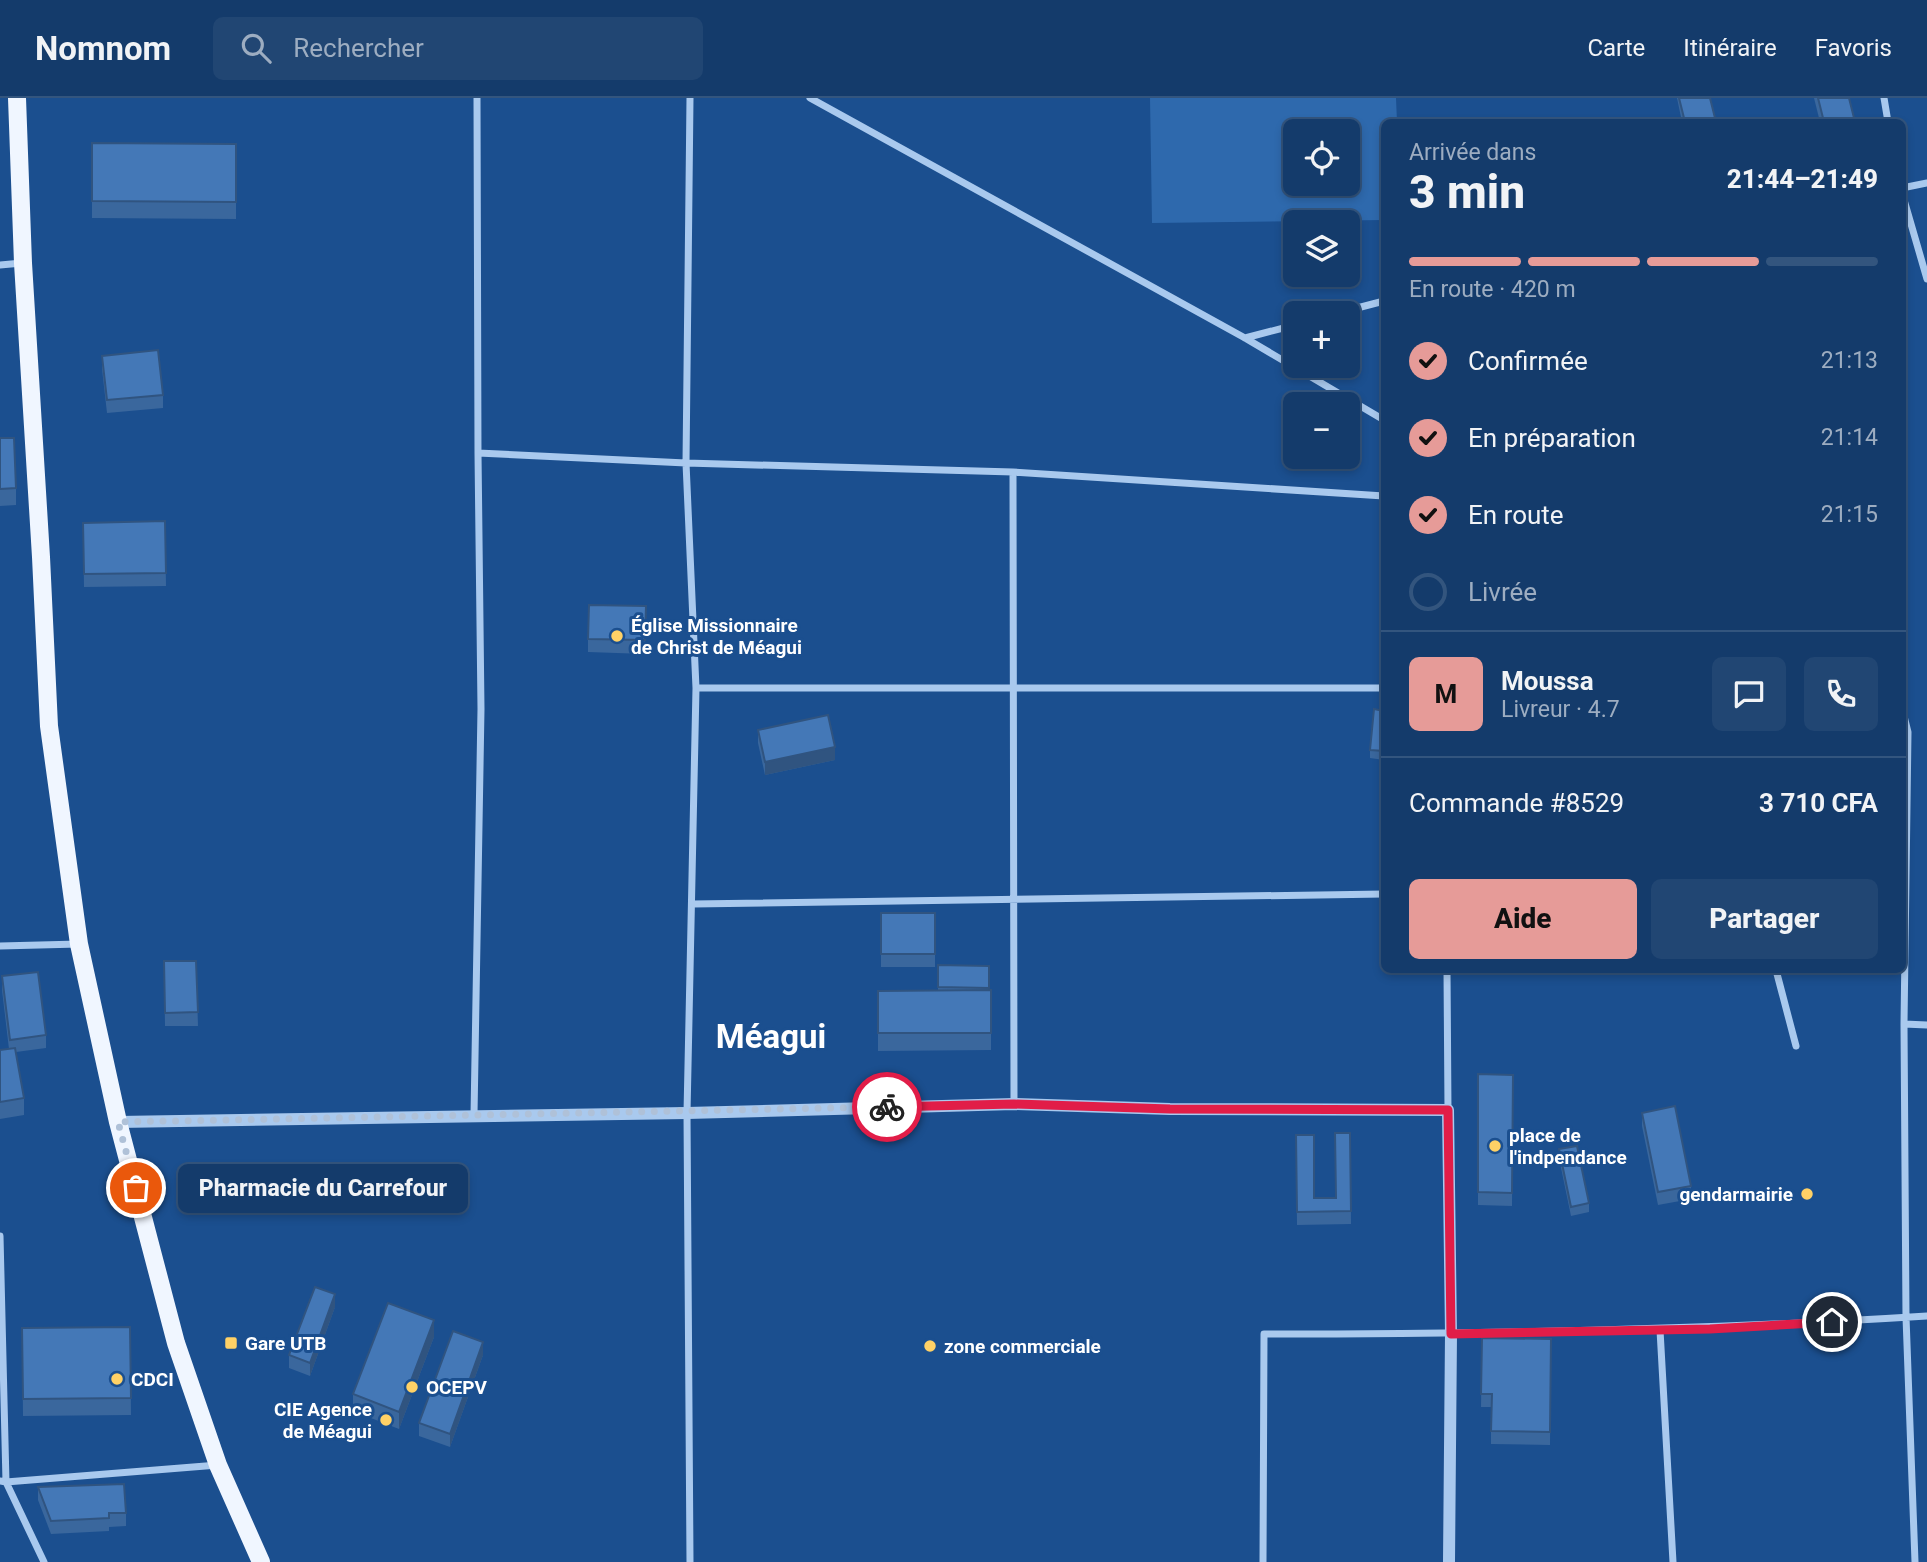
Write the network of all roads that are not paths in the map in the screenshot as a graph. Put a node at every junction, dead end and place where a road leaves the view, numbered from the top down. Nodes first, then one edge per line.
1 (17, 98) edge
2 (477, 98) edge
3 (690, 98) edge
4 (810, 98) edge
5 (1884, 98) edge
6 (1888, 119) edge
7 (1927, 183) edge
8 (1906, 189) edge
9 (1906, 204) edge
10 (23, 263) junction
11 (0, 265) edge
12 (1927, 279) edge
13 (1381, 302) edge
14 (1360, 307) edge
15 (1283, 328) edge
16 (1245, 338) junction
17 (1381, 417) edge
18 (478, 453) junction
19 (686, 463) junction
20 (1013, 472) junction
21 (1381, 496) edge
22 (696, 688) junction
23 (1381, 688) edge
24 (1012, 689) junction
25 (1906, 724) edge
26 (1906, 878) edge
27 (1381, 894) edge
28 (1014, 899) junction
29 (693, 904) junction
30 (79, 944) junction
31 (0, 946) edge
32 (1447, 973) edge
33 (1777, 973) edge
34 (1905, 973) edge
35 (1904, 1024) junction
36 (1927, 1025) edge
37 (1796, 1046) dead end
38 (1014, 1104) junction
39 (1448, 1110) junction
40 (687, 1113) junction
41 (474, 1115) junction
42 (118, 1122) junction
43 (0, 1236) edge
44 (1927, 1316) edge
45 (1906, 1317) junction
46 (1660, 1330) junction
47 (1451, 1334) junction
48 (218, 1465) junction
49 (3, 1481) edge
50 (44, 1562) edge
51 (261, 1562) edge
52 (691, 1562) edge
53 (1263, 1562) edge
54 (1449, 1562) edge
55 (1673, 1562) edge
56 (1915, 1562) edge

1 - 10 main road
2 - 18 street
3 - 19 street
4 - 16 street
5 - 6 street
7 - 8 street
9 - 12 street
10 - 11 street
10 - 30 main road
13 - 14 street
15 - 16 street
16 - 17 street
18 - 19 street
18 - 41 street
19 - 20 street
19 - 22 street
20 - 21 street
20 - 24 street
22 - 24 street
22 - 29 street
23 - 24 street
24 - 28 street
25 - 26 street
27 - 28 street
28 - 29 street
28 - 38 street
29 - 40 street
30 - 31 street
30 - 42 main road
32 - 39 street
33 - 37 street
34 - 35 street
35 - 36 street
35 - 45 street
38 - 39 street
38 - 40 street
39 - 47 street
40 - 41 street
40 - 52 street
41 - 42 street
42 - 48 main road
43 - 49 street
44 - 45 street
45 - 46 street
45 - 56 street
46 - 47 street
46 - 55 street
47 - 53 street
47 - 54 street
48 - 49 street
48 - 51 main road
49 - 50 street

